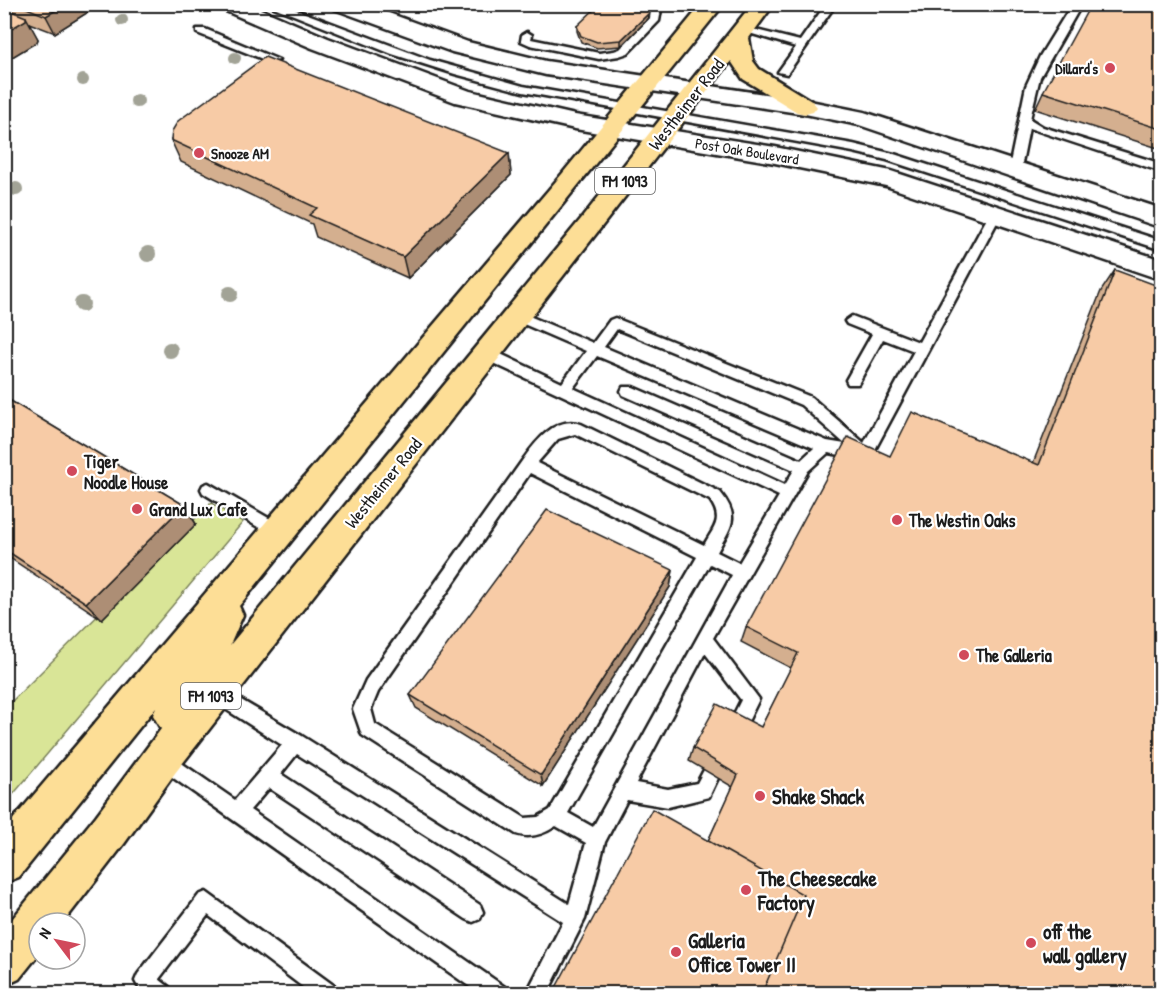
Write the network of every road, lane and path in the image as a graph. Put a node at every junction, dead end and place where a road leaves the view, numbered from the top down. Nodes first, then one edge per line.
1 (229, 4) edge
2 (271, 4) edge
3 (296, 4) edge
4 (342, 4) edge
5 (657, 4) edge
6 (714, 4) edge
7 (764, 4) edge
8 (831, 4) edge
9 (1077, 4) edge
10 (201, 31) dead end
11 (741, 34) junction
12 (527, 36) dead end
13 (802, 45) junction
14 (274, 60) edge
15 (783, 72) dead end
16 (633, 105) junction
17 (805, 107) junction
18 (679, 113) junction
19 (1024, 120) junction
20 (1161, 168) edge
21 (1008, 190) junction
22 (1161, 219) edge
23 (1161, 235) edge
24 (1161, 246) edge
25 (1161, 270) edge
26 (458, 316) junction
27 (517, 316) junction
28 (852, 321) dead end
29 (880, 332) junction
30 (595, 349) junction
31 (923, 349) junction
32 (487, 354) junction
33 (853, 380) dead end
34 (564, 390) junction
35 (628, 391) dead end
36 (424, 432) junction
37 (825, 447) junction
38 (866, 453) junction
39 (527, 465) junction
40 (803, 467) junction
41 (208, 489) dead end
42 (788, 493) junction
43 (279, 532) junction
44 (708, 555) junction
45 (742, 572) junction
46 (241, 578) junction
47 (704, 639) junction
48 (214, 692) junction
49 (735, 730) edge
50 (296, 742) junction
51 (161, 759) junction
52 (711, 774) edge
53 (268, 776) junction
54 (624, 790) junction
55 (238, 811) junction
56 (556, 816) junction
57 (596, 839) junction
58 (4, 862) edge
59 (473, 912) dead end
60 (575, 919) junction
61 (4, 964) edge
62 (162, 993) edge
63 (329, 993) edge
64 (498, 993) edge
65 (536, 993) edge

1 - 16 main road, Post Oak Boulevard
2 - 16 lane
3 - 16 lane
4 - 16 main road, Post Oak Boulevard
5 - 12 lane
6 - 16 main road, FM 1093
7 - 11 main road, Westheimer Road / FM 1093
8 - 13 lane
9 - 19 lane
10 - 14 lane
11 - 13 lane
11 - 17 main road
11 - 18 main road, Westheimer Road / FM 1093
13 - 15 lane
16 - 18 main road, Post Oak Boulevard
16 - 18 main road, Post Oak Boulevard
16 - 26 main road, FM 1093
17 - 18 main road, Post Oak Boulevard
17 - 21 main road, Post Oak Boulevard
18 - 21 lane
18 - 21 main road, Post Oak Boulevard
18 - 27 main road, Westheimer Road / FM 1093
19 - 20 lane
19 - 21 lane
21 - 22 main road
21 - 23 lane
21 - 24 lane
21 - 25 main road, Post Oak Boulevard
21 - 31 lane
26 - 36 main road
26 - 43 main road, FM 1093
27 - 30 lane
27 - 32 main road, Westheimer Road / FM 1093
28 - 29 lane
29 - 31 lane
29 - 33 lane
30 - 34 lane
30 - 37 lane
30 - 38 lane
31 - 38 lane
32 - 34 lane
32 - 36 main road, Westheimer Road / FM 1093
34 - 42 lane
35 - 40 lane
36 - 48 main road, Westheimer Road / FM 1093
37 - 38 lane
37 - 40 lane
39 - 44 lane
39 - 44 lane
39 - 56 lane
40 - 42 lane
41 - 43 lane
42 - 45 lane
43 - 46 main road, FM 1093
44 - 45 lane
44 - 56 lane
45 - 47 lane
46 - 51 main road
46 - 58 main road, FM 1093
47 - 49 lane
47 - 54 lane
48 - 50 lane
48 - 51 main road, Westheimer Road / FM 1093
50 - 53 lane
50 - 60 lane
51 - 55 lane
51 - 61 main road, Westheimer Road / FM 1093
52 - 54 lane
53 - 55 lane
53 - 59 lane
54 - 57 lane
55 - 64 lane
56 - 57 lane
57 - 60 lane
60 - 65 lane
62 - 63 lane

